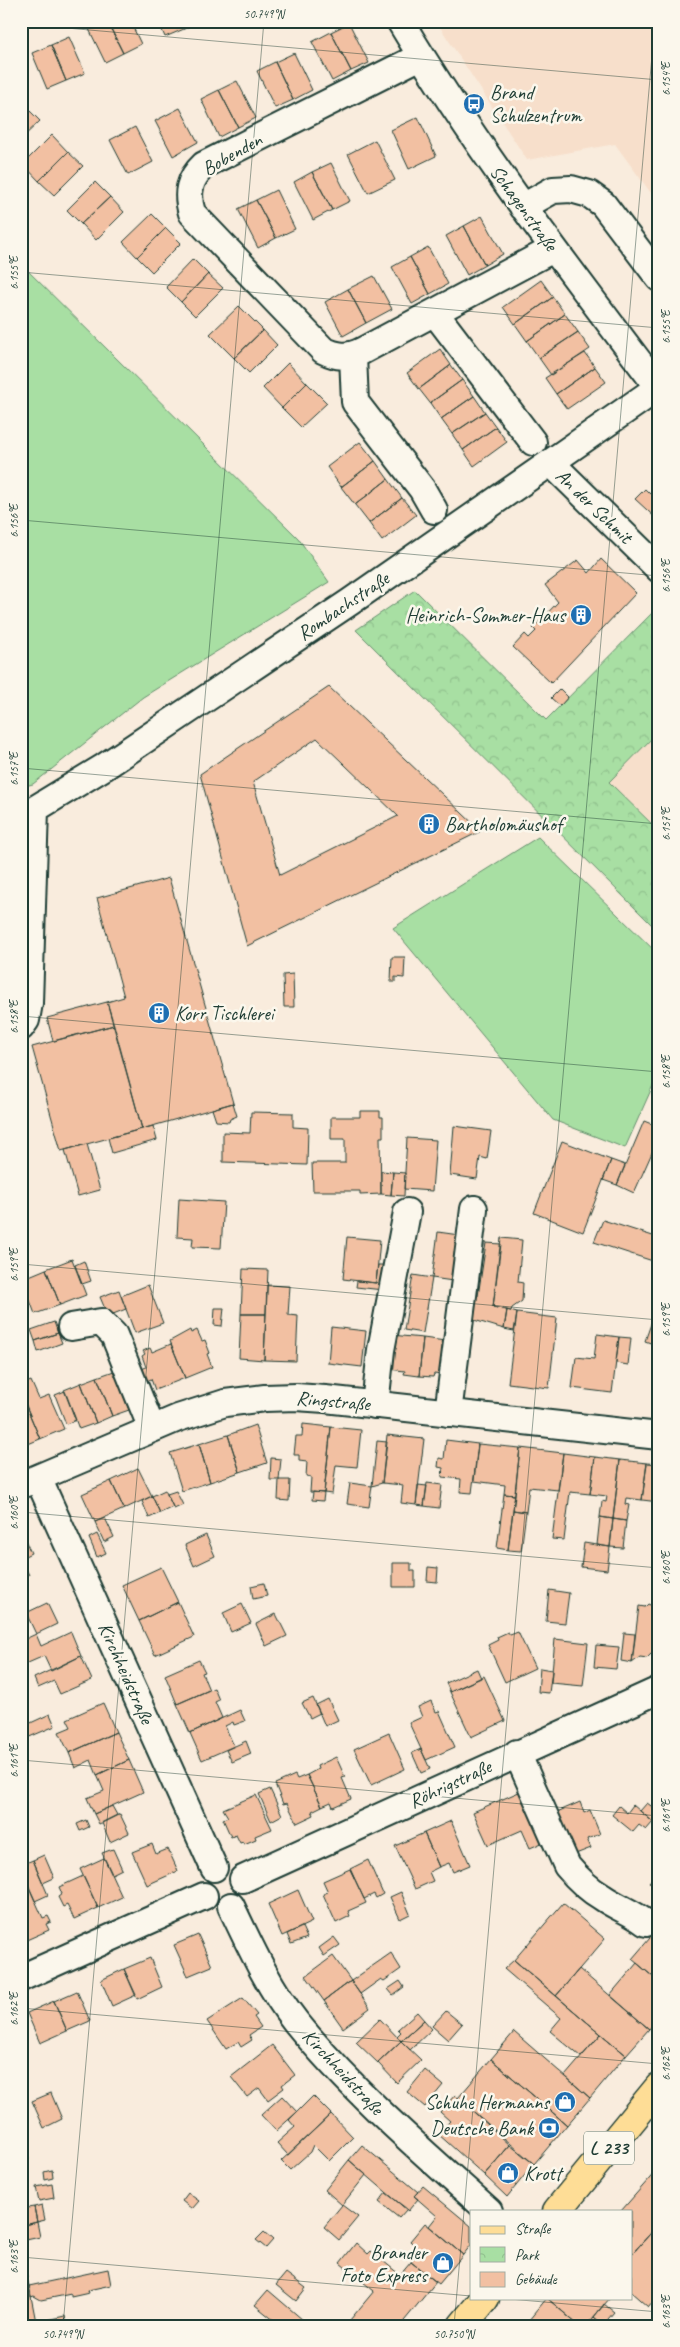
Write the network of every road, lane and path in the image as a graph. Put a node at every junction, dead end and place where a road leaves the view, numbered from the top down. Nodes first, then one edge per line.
1 (400, 21) edge
2 (421, 56) junction
3 (523, 207) junction
4 (553, 249) junction
5 (659, 278) edge
6 (435, 313) junction
7 (353, 356) junction
8 (659, 387) edge
9 (533, 442) dead end
10 (551, 464) junction
11 (434, 510) dead end
12 (659, 569) edge
13 (28, 812) edge
14 (21, 1027) edge
15 (474, 1209) dead end
16 (407, 1212) dead end
17 (71, 1326) dead end
18 (376, 1404) junction
19 (448, 1413) junction
20 (152, 1429) junction
21 (659, 1436) edge
22 (30, 1482) edge
23 (659, 1690) edge
24 (517, 1753) junction
25 (214, 1868) junction
26 (242, 1878) junction
27 (204, 1896) junction
28 (232, 1906) junction
29 (646, 1923) dead end
30 (21, 1978) edge
31 (659, 2087) edge
32 (488, 2210) edge
33 (558, 2210) edge
34 (483, 2300) edge
35 (462, 2326) edge

1 - 2 street, Schagenstraße
2 - 3 street, Schagenstraße
2 - 7 street, Bobenden
3 - 4 street, Schagenstraße
3 - 5 street
4 - 6 street
4 - 8 street, Schagenstraße
6 - 7 street
6 - 9 street
7 - 11 street
8 - 10 street, Rombachstraße
10 - 12 street, An der Schmit
10 - 13 street, Rombachstraße
13 - 14 street
15 - 19 street
16 - 18 street
17 - 20 street
18 - 19 street, Ringstraße
18 - 20 street, Ringstraße
19 - 21 street, Ringstraße
20 - 22 street, Ringstraße
22 - 25 street, Kirchheidstraße
23 - 24 street, Röhrigstraße
24 - 26 street, Röhrigstraße
24 - 29 street
25 - 26 street
25 - 27 street
26 - 28 street
27 - 28 street
27 - 30 street
28 - 32 street, Kirchheidstraße
31 - 33 main road, L 233
34 - 35 main road

